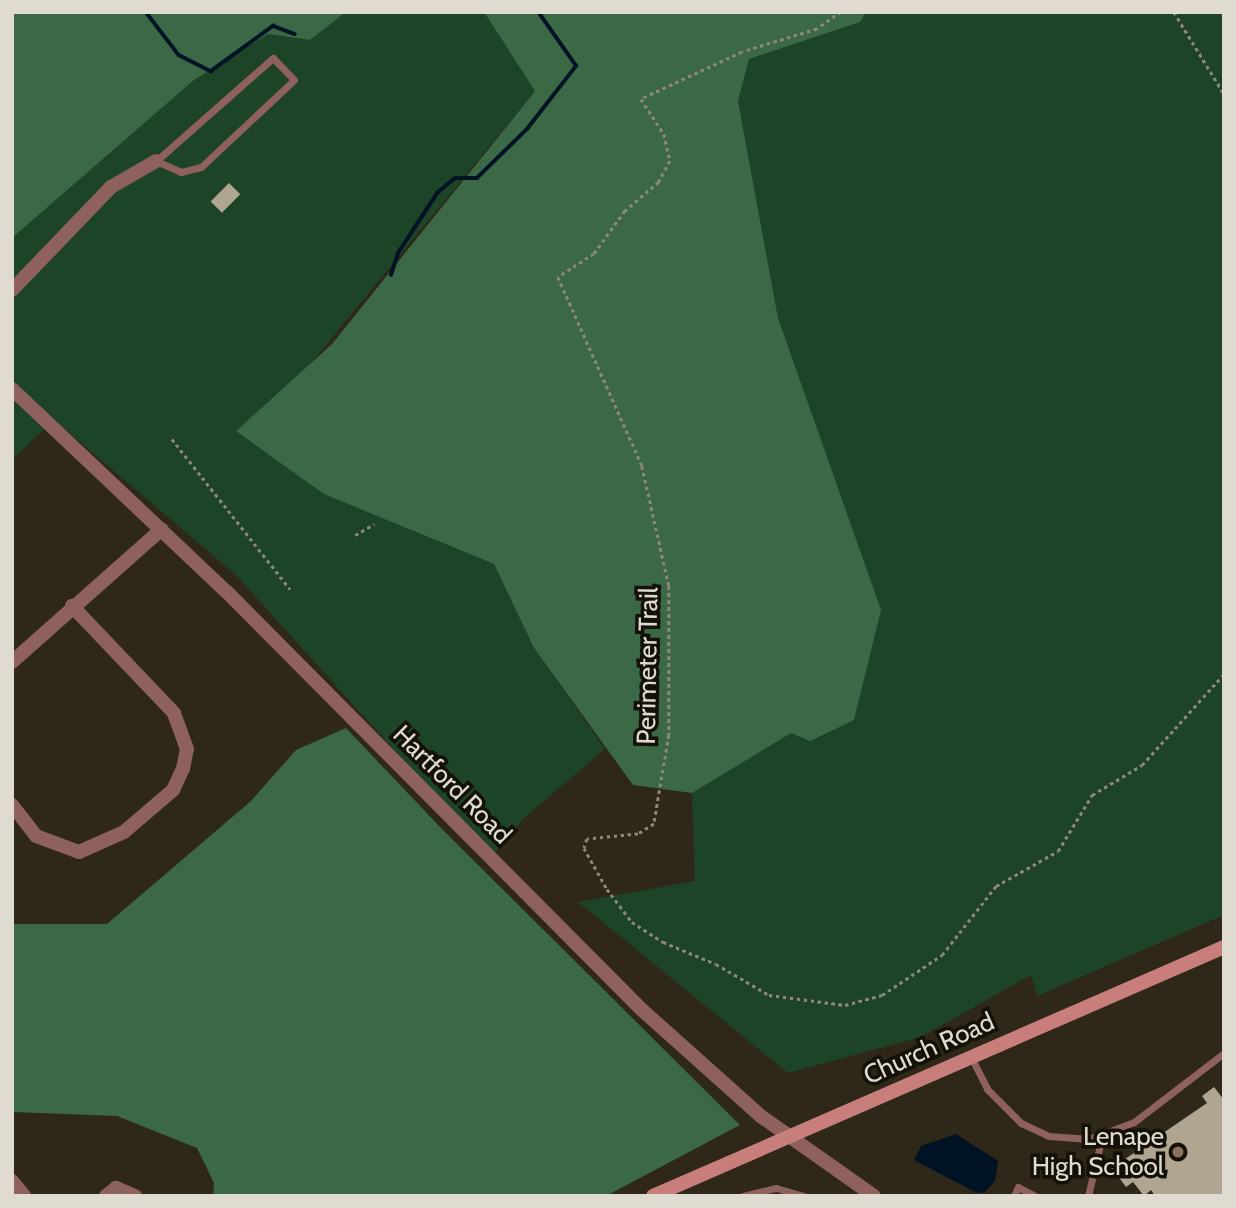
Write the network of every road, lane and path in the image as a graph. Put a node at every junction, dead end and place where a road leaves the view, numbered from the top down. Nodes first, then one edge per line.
1 (841, 12) edge
2 (1174, 12) edge
3 (1224, 94) edge
4 (156, 161) junction
5 (12, 290) edge
6 (12, 389) edge
7 (172, 439) dead end
8 (374, 524) dead end
9 (162, 529) junction
10 (355, 535) dead end
11 (290, 589) dead end
12 (72, 606) junction
13 (12, 662) edge
14 (1224, 674) edge
15 (12, 805) edge
16 (1224, 947) edge
17 (1224, 1053) edge
18 (971, 1057) junction
19 (789, 1136) junction
20 (1102, 1137) junction
21 (12, 1181) edge
22 (24, 1196) edge
23 (106, 1196) edge
24 (135, 1196) edge
25 (653, 1196) edge
26 (743, 1196) edge
27 (804, 1196) edge
28 (874, 1196) edge
29 (1014, 1196) edge
30 (1035, 1196) edge
31 (1088, 1196) edge

1 - 14 path, Perimeter Trail
2 - 3 path
4 - 4 lane
4 - 5 street
6 - 9 street, Hartford Road
7 - 11 path
8 - 10 path
9 - 12 street
9 - 19 street, Hartford Road
12 - 13 street
12 - 15 street
16 - 18 main road, Church Road
17 - 20 lane
18 - 19 main road, Church Road
18 - 20 lane
19 - 25 main road, Church Road
19 - 28 street, Hartford Road
20 - 31 lane
21 - 22 street
23 - 24 street
26 - 27 lane
29 - 30 lane

